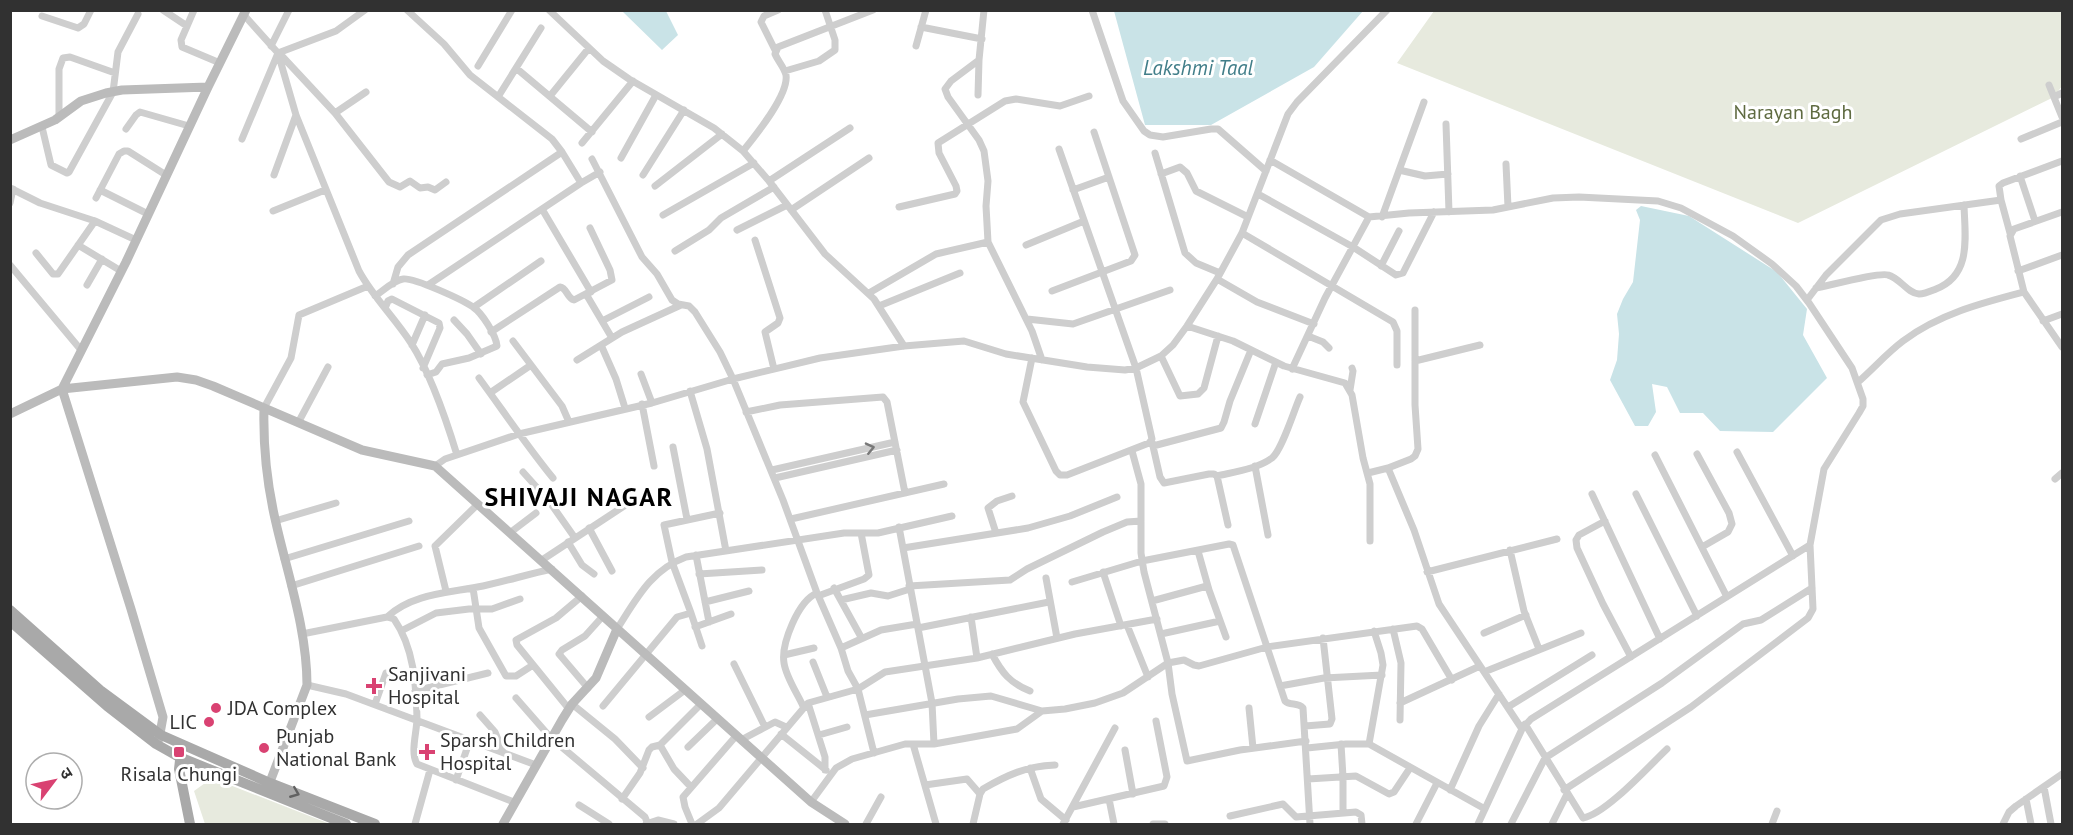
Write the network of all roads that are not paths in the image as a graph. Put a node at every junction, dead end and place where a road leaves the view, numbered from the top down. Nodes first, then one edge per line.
1 (91, 10) edge
2 (163, 10) edge
3 (194, 10) edge
4 (289, 10) edge
5 (365, 10) edge
6 (407, 10) edge
7 (512, 10) edge
8 (549, 10) edge
9 (778, 10) edge
10 (825, 10) edge
11 (873, 10) edge
12 (926, 10) edge
13 (984, 10) edge
14 (1092, 10) edge
15 (1387, 10) edge
16 (245, 13) edge
17 (138, 14) dead end
18 (42, 16) dead end
19 (187, 26) junction
20 (921, 27) junction
21 (541, 28) dead end
22 (830, 28) junction
23 (982, 39) junction
24 (271, 46) junction
25 (916, 46) dead end
26 (589, 48) junction
27 (776, 50) junction
28 (278, 52) junction
29 (979, 60) junction
30 (220, 63) junction
31 (478, 66) dead end
32 (516, 68) junction
33 (785, 72) junction
34 (115, 73) junction
35 (633, 81) junction
36 (2049, 85) dead end
37 (208, 87) junction
38 (112, 92) junction
39 (366, 92) dead end
40 (2062, 93) edge
41 (656, 95) junction
42 (978, 95) dead end
43 (550, 96) junction
44 (1089, 96) dead end
45 (498, 97) junction
46 (2054, 97) junction
47 (1424, 102) dead end
48 (684, 111) junction
49 (335, 113) junction
50 (296, 115) junction
51 (59, 117) junction
52 (2062, 119) edge
53 (967, 124) junction
54 (1446, 124) dead end
55 (189, 126) junction
56 (42, 127) junction
57 (850, 128) dead end
58 (126, 129) dead end
59 (592, 132) junction
60 (1094, 132) dead end
61 (722, 134) junction
62 (242, 139) dead end
63 (2021, 139) dead end
64 (10, 140) edge
65 (582, 144) dead end
66 (1059, 149) dead end
67 (562, 152) junction
68 (742, 152) junction
69 (1155, 153) dead end
70 (621, 158) dead end
71 (869, 158) dead end
72 (592, 159) dead end
73 (1270, 160) junction
74 (2062, 161) edge
75 (754, 163) junction
76 (1506, 164) dead end
77 (1399, 170) junction
78 (1266, 171) junction
79 (600, 172) junction
80 (1161, 174) junction
81 (1448, 174) junction
82 (166, 175) junction
83 (274, 175) dead end
84 (643, 175) dead end
85 (2020, 176) junction
86 (1109, 177) junction
87 (446, 182) dead end
88 (581, 183) junction
89 (772, 184) junction
90 (655, 186) dead end
91 (12, 189) edge
92 (100, 190) junction
93 (325, 190) junction
94 (1073, 190) junction
95 (1258, 194) junction
96 (96, 198) dead end
97 (2001, 200) junction
98 (10, 204) edge
99 (1964, 205) junction
100 (789, 207) junction
101 (900, 207) dead end
102 (1508, 207) junction
103 (542, 209) junction
104 (273, 211) dead end
105 (1434, 212) junction
106 (1449, 212) junction
107 (2062, 212) edge
108 (148, 214) junction
109 (663, 215) dead end
110 (1248, 217) junction
111 (1369, 217) junction
112 (1382, 217) junction
113 (95, 221) junction
114 (1084, 221) junction
115 (2035, 221) junction
116 (590, 228) dead end
117 (737, 230) dead end
118 (1399, 231) dead end
119 (1242, 233) junction
120 (2010, 233) junction
121 (136, 240) junction
122 (754, 240) dead end
123 (988, 242) junction
124 (78, 245) junction
125 (1026, 245) dead end
126 (1353, 247) junction
127 (675, 251) dead end
128 (36, 253) dead end
129 (2062, 255) edge
130 (102, 259) junction
131 (541, 261) dead end
132 (10, 265) edge
133 (1381, 266) junction
134 (121, 271) junction
135 (2018, 271) junction
136 (1102, 272) junction
137 (960, 273) dead end
138 (1219, 276) junction
139 (393, 284) junction
140 (87, 285) dead end
141 (428, 285) junction
142 (1332, 285) junction
143 (368, 286) junction
144 (1816, 288) junction
145 (1170, 290) dead end
146 (1052, 291) dead end
147 (2024, 292) junction
148 (589, 293) junction
149 (869, 293) junction
150 (375, 296) junction
151 (649, 297) dead end
152 (1807, 300) junction
153 (681, 305) junction
154 (879, 306) junction
155 (385, 308) junction
156 (474, 308) junction
157 (1116, 310) junction
158 (1415, 310) dead end
159 (2062, 314) edge
160 (425, 315) junction
161 (1027, 319) junction
162 (454, 320) dead end
163 (602, 321) junction
164 (2043, 321) junction
165 (1314, 324) junction
166 (1187, 326) junction
167 (491, 332) junction
168 (1218, 336) junction
169 (1308, 336) junction
170 (612, 338) junction
171 (513, 341) dead end
172 (412, 345) junction
173 (601, 345) junction
174 (1480, 345) dead end
175 (904, 346) junction
176 (2062, 347) edge
177 (1329, 348) dead end
178 (81, 350) junction
179 (1251, 350) junction
180 (481, 354) junction
181 (1161, 356) junction
182 (1032, 358) junction
183 (577, 360) dead end
184 (1042, 360) junction
185 (1276, 362) junction
186 (1415, 362) junction
187 (531, 365) junction
188 (1398, 365) dead end
189 (328, 368) dead end
190 (1137, 368) junction
191 (1352, 368) dead end
192 (774, 369) junction
193 (1292, 369) junction
194 (425, 372) junction
195 (641, 374) dead end
196 (479, 378) dead end
197 (732, 379) junction
198 (1858, 382) junction
199 (62, 389) junction
200 (1350, 390) junction
201 (690, 391) junction
202 (490, 393) junction
203 (1300, 397) dead end
204 (652, 402) junction
205 (642, 404) junction
206 (264, 408) junction
207 (625, 408) junction
208 (746, 412) junction
209 (10, 414) edge
210 (569, 422) junction
211 (298, 423) junction
212 (1255, 424) dead end
213 (519, 434) junction
214 (895, 442) junction
215 (1152, 443) junction
216 (673, 447) dead end
217 (897, 450) junction
218 (1132, 451) junction
219 (1737, 452) dead end
220 (1697, 454) dead end
221 (456, 455) junction
222 (1655, 455) dead end
223 (847, 457) junction
224 (435, 466) junction
225 (654, 466) dead end
226 (1255, 466) junction
227 (1388, 468) junction
228 (523, 472) dead end
229 (1368, 473) junction
230 (2062, 473) edge
231 (773, 474) junction
232 (1217, 476) junction
233 (553, 478) dead end
234 (2055, 479) dead end
235 (944, 484) dead end
236 (905, 493) junction
237 (1592, 494) dead end
238 (1636, 494) dead end
239 (1012, 496) dead end
240 (1117, 497) dead end
241 (336, 503) dead end
242 (478, 504) junction
243 (624, 506) dead end
244 (536, 513) dead end
245 (720, 513) junction
246 (952, 516) dead end
247 (687, 519) junction
248 (791, 519) junction
249 (275, 520) junction
250 (409, 521) dead end
251 (1141, 521) junction
252 (1605, 521) junction
253 (1228, 525) dead end
254 (899, 527) junction
255 (589, 528) junction
256 (511, 532) junction
257 (861, 533) junction
258 (996, 533) junction
259 (1268, 535) dead end
260 (1557, 538) dead end
261 (572, 540) junction
262 (798, 541) junction
263 (1370, 541) dead end
264 (1810, 545) junction
265 (419, 546) dead end
266 (1702, 547) junction
267 (903, 548) junction
268 (1510, 550) junction
269 (1198, 551) junction
270 (726, 552) junction
271 (696, 555) junction
272 (1792, 556) junction
273 (284, 559) junction
274 (542, 560) junction
275 (1142, 561) junction
276 (672, 562) junction
277 (552, 569) junction
278 (612, 570) dead end
279 (762, 570) dead end
280 (1103, 572) junction
281 (1427, 572) junction
282 (594, 574) dead end
283 (699, 574) junction
284 (1046, 578) dead end
285 (1072, 582) dead end
286 (291, 586) junction
287 (1207, 586) junction
288 (910, 587) junction
289 (473, 588) junction
290 (834, 588) junction
291 (1812, 588) junction
292 (446, 591) junction
293 (749, 591) dead end
294 (817, 594) junction
295 (582, 596) junction
296 (1728, 597) junction
297 (520, 599) dead end
298 (841, 600) junction
299 (1152, 601) junction
300 (705, 602) junction
301 (1049, 602) junction
302 (476, 609) junction
303 (10, 610) edge
304 (691, 613) junction
305 (731, 614) dead end
306 (1526, 615) junction
307 (603, 616) junction
308 (1698, 616) junction
309 (387, 617) junction
310 (971, 617) junction
311 (1157, 619) junction
312 (10, 621) edge
313 (1220, 621) junction
314 (709, 622) junction
315 (1124, 625) junction
316 (917, 626) junction
317 (695, 627) junction
318 (618, 629) junction
319 (1393, 629) junction
320 (401, 631) junction
321 (1374, 631) junction
322 (1484, 633) dead end
323 (1581, 633) dead end
324 (302, 634) junction
325 (1161, 634) junction
326 (861, 637) junction
327 (1226, 637) dead end
328 (1057, 638) junction
329 (1323, 638) junction
330 (1660, 639) junction
331 (702, 646) dead end
332 (1267, 646) junction
333 (814, 648) dead end
334 (841, 648) junction
335 (1539, 650) junction
336 (645, 654) junction
337 (992, 654) junction
338 (784, 655) junction
339 (1592, 655) dead end
340 (1631, 657) junction
341 (977, 658) junction
342 (813, 662) dead end
343 (1168, 663) junction
344 (734, 664) dead end
345 (533, 665) junction
346 (925, 666) junction
347 (1482, 669) junction
348 (386, 673) dead end
349 (488, 673) dead end
350 (1382, 675) junction
351 (1148, 677) junction
352 (1329, 678) junction
353 (1452, 680) junction
354 (307, 685) junction
355 (1280, 686) junction
356 (588, 688) junction
357 (858, 689) junction
358 (685, 690) junction
359 (415, 691) junction
360 (1030, 692) dead end
361 (1498, 693) junction
362 (826, 697) junction
363 (516, 698) dead end
364 (932, 703) junction
365 (1400, 703) junction
366 (375, 704) junction
367 (701, 704) junction
368 (806, 704) junction
369 (571, 706) junction
370 (603, 706) dead end
371 (1508, 707) junction
372 (1249, 708) dead end
373 (1042, 711) junction
374 (480, 715) dead end
375 (865, 715) junction
376 (649, 717) dead end
377 (417, 719) junction
378 (717, 719) junction
379 (1156, 720) dead end
380 (1400, 720) dead end
381 (847, 726) dead end
382 (1305, 726) junction
383 (765, 727) junction
384 (786, 727) junction
385 (1524, 727) junction
386 (1114, 728) dead end
387 (781, 734) junction
388 (819, 735) junction
389 (551, 738) junction
390 (738, 738) junction
391 (159, 740) junction
392 (470, 740) junction
393 (913, 744) junction
394 (934, 744) junction
395 (1307, 744) junction
396 (1341, 744) junction
397 (1369, 744) junction
398 (660, 745) junction
399 (688, 747) dead end
400 (1253, 748) junction
401 (1667, 749) dead end
402 (1125, 750) dead end
403 (181, 751) junction
404 (503, 752) junction
405 (874, 753) junction
406 (1545, 758) junction
407 (762, 759) junction
408 (536, 765) junction
409 (1055, 765) dead end
410 (643, 768) junction
411 (1030, 768) junction
412 (1410, 768) junction
413 (430, 770) junction
414 (828, 772) junction
415 (2062, 774) edge
416 (1343, 777) junction
417 (1308, 779) junction
418 (456, 780) junction
419 (1437, 783) junction
420 (925, 786) junction
421 (268, 787) junction
422 (691, 787) junction
423 (2043, 787) junction
424 (1450, 790) junction
425 (1565, 792) junction
426 (980, 794) junction
427 (1133, 794) junction
428 (881, 798) dead end
429 (622, 799) junction
430 (1108, 799) junction
431 (2026, 799) junction
432 (514, 802) junction
433 (811, 802) junction
434 (579, 805) dead end
435 (1073, 807) junction
436 (1485, 809) junction
437 (1778, 811) dead end
438 (1343, 812) junction
439 (1310, 814) junction
440 (1230, 816) dead end
441 (1580, 816) junction
442 (1296, 821) edge
443 (1064, 822) edge
444 (604, 823) edge
445 (646, 824) edge
446 (190, 825) edge
447 (346, 825) edge
448 (375, 825) edge
449 (415, 825) edge
450 (503, 825) edge
451 (674, 825) edge
452 (694, 825) edge
453 (845, 825) edge
454 (866, 825) edge
455 (936, 825) edge
456 (973, 825) edge
457 (1114, 825) edge
458 (1153, 825) edge
459 (1165, 825) edge
460 (1310, 825) edge
461 (1362, 825) edge
462 (1416, 825) edge
463 (1478, 825) edge
464 (1511, 825) edge
465 (1552, 825) edge
466 (1576, 825) edge
467 (1772, 825) edge
468 (2003, 825) edge
469 (2031, 825) edge
470 (2051, 825) edge

1 - 18 street
2 - 19 street
3 - 19 street
4 - 24 street
5 - 28 street
6 - 45 street
7 - 31 street
8 - 26 street
9 - 27 street
10 - 22 street
11 - 22 street
12 - 20 street
13 - 23 street
14 - 78 street
15 - 73 street
16 - 24 street
16 - 30 street
17 - 34 street
19 - 30 street
20 - 23 street
20 - 25 street
21 - 32 street
22 - 27 street
22 - 33 street
23 - 29 street
24 - 28 street
26 - 35 street
26 - 43 street
27 - 33 street
28 - 49 street
28 - 50 street
28 - 62 street
29 - 42 street
29 - 53 street
30 - 37 street
32 - 43 street
32 - 45 street
33 - 68 street
34 - 38 street
34 - 51 street
35 - 41 street
35 - 59 street
36 - 46 street
37 - 38 street
37 - 55 street
38 - 51 street
38 - 56 street
39 - 49 street
40 - 46 street
41 - 48 street
41 - 70 street
43 - 59 street
44 - 53 street
45 - 67 street
46 - 52 street
47 - 77 street
48 - 61 street
48 - 84 street
49 - 87 street
50 - 83 street
50 - 93 street
51 - 56 street
52 - 63 street
53 - 101 street
53 - 123 street
54 - 81 street
55 - 58 street
55 - 82 street
56 - 64 street
57 - 89 street
59 - 65 street
60 - 86 street
61 - 68 street
61 - 90 street
66 - 94 street
67 - 88 street
67 - 139 street
68 - 75 street
69 - 80 street
71 - 100 street
72 - 79 street
73 - 78 street
73 - 111 street
74 - 85 street
75 - 89 street
75 - 109 street
76 - 102 street
77 - 81 street
77 - 112 street
78 - 95 street
79 - 88 street
79 - 153 street
80 - 110 street
80 - 138 street
81 - 106 street
82 - 92 street
82 - 108 street
85 - 97 street
85 - 115 street
86 - 94 street
86 - 136 street
88 - 103 street
89 - 100 street
89 - 127 street
91 - 98 street
91 - 113 street
92 - 96 street
92 - 108 street
93 - 104 street
93 - 143 street
94 - 114 street
95 - 110 street
95 - 126 street
97 - 99 street
97 - 120 street
99 - 144 street
99 - 144 street
100 - 117 street
100 - 149 street
102 - 106 street
102 - 152 street
103 - 141 street
103 - 148 street
105 - 106 street
105 - 112 street
105 - 133 street
107 - 115 street
108 - 121 street
110 - 119 street
111 - 112 street
111 - 126 street
113 - 121 street
113 - 124 street
114 - 125 street
114 - 136 street
115 - 120 street
116 - 148 street
118 - 133 street
119 - 138 street
119 - 142 street
120 - 135 street
121 - 134 street
122 - 192 street
123 - 149 street
123 - 161 street
124 - 128 street
124 - 130 street
126 - 133 street
126 - 142 street
129 - 135 street
130 - 134 street
130 - 140 street
131 - 156 street
132 - 178 street
134 - 178 street
135 - 147 street
136 - 146 street
136 - 157 street
137 - 154 street
138 - 165 street
138 - 166 street
139 - 141 street
139 - 150 street
141 - 156 street
142 - 165 street
142 - 188 street
143 - 150 street
143 - 206 street
144 - 152 street
145 - 157 street
147 - 164 street
147 - 198 street
148 - 163 street
148 - 167 street
149 - 154 street
150 - 155 street
151 - 163 street
152 - 198 street
153 - 170 street
153 - 197 street
154 - 175 street
155 - 160 street
155 - 172 street
156 - 167 street
157 - 161 street
157 - 190 street
158 - 186 street
159 - 164 street
160 - 172 street
160 - 194 street
161 - 184 street
162 - 180 street
163 - 170 street
164 - 176 street
165 - 169 street
166 - 168 street
166 - 181 street
167 - 180 street
168 - 179 street
168 - 181 street
169 - 177 street
169 - 193 street
170 - 173 street
171 - 187 street
172 - 194 street
173 - 183 street
173 - 207 street
174 - 186 street
175 - 182 street
175 - 192 street
178 - 199 street
179 - 185 street
179 - 215 street
180 - 194 street
181 - 190 street
182 - 184 street
182 - 218 street
184 - 190 street
185 - 193 street
185 - 212 street
186 - 227 street
187 - 202 street
187 - 210 street
189 - 211 street
190 - 215 street
191 - 200 street
192 - 197 street
193 - 200 street
194 - 221 street
195 - 204 street
196 - 202 street
197 - 201 street
197 - 208 street
198 - 264 street
199 - 206 street
199 - 209 street
199 - 391 street
200 - 229 street
201 - 204 street
201 - 245 street
202 - 213 street
203 - 226 street
204 - 205 street
205 - 207 street
205 - 225 street
206 - 211 street
206 - 249 street
207 - 210 street
208 - 214 street
208 - 231 street
210 - 213 street
211 - 224 street
213 - 221 street
213 - 233 street
214 - 217 street
223 -> 214 street
215 - 218 street
215 - 232 street
216 - 247 street
217 - 223 street
217 - 236 street
218 - 251 street
219 - 272 street
220 - 266 street
221 - 224 street
222 - 266 street
223 - 231 street
224 - 242 street
226 - 232 street
226 - 259 street
227 - 229 street
227 - 281 street
228 - 261 street
229 - 263 street
230 - 234 street
231 - 248 street
232 - 253 street
235 - 236 street
236 - 248 street
237 - 252 street
238 - 308 street
239 - 258 street
240 - 258 street
241 - 249 street
242 - 256 street
242 - 292 street
243 - 255 street
244 - 256 street
245 - 247 street
245 - 270 street
246 - 254 street
247 - 276 street
248 - 262 street
249 - 273 street
250 - 273 street
251 - 275 street
251 - 288 street
252 - 330 street
252 - 340 street
254 - 257 street
254 - 267 street
255 - 261 street
255 - 278 street
256 - 274 street
257 - 262 street
257 - 290 street
258 - 267 street
260 - 268 street
261 - 274 street
261 - 282 street
262 - 270 street
262 - 294 street
264 - 272 street
264 - 291 street
265 - 286 street
266 - 296 street
267 - 288 street
268 - 281 street
268 - 306 street
269 - 275 street
269 - 287 street
269 - 332 street
270 - 271 street
271 - 276 street
271 - 283 street
272 - 296 street
273 - 286 street
274 - 277 street
275 - 280 street
275 - 299 street
276 - 304 street
276 - 318 street
277 - 289 street
277 - 295 street
279 - 283 street
280 - 285 street
280 - 315 street
281 - 347 street
283 - 300 street
284 - 301 street
286 - 324 street
287 - 299 street
287 - 313 street
288 - 298 street
288 - 316 street
289 - 292 street
289 - 302 street
290 - 294 street
290 - 298 street
291 - 406 street
291 - 425 street
292 - 309 street
293 - 300 street
294 - 334 street
294 - 338 street
295 - 307 street
295 - 345 street
296 - 308 street
297 - 302 street
298 - 326 street
299 - 311 street
300 - 314 street
301 - 310 street
301 - 328 street
302 - 320 street
302 - 345 street
303 - 391 main road
304 - 317 street
304 - 336 street
305 - 314 street
306 - 322 street
306 - 335 street
307 - 318 street
307 - 356 street
308 - 330 street
309 - 320 street
309 - 324 street
310 - 316 street
310 - 341 street
311 - 315 street
311 - 325 street
312 - 391 main road
313 - 325 street
313 - 327 street
314 - 317 street
315 - 328 street
315 - 351 street
316 - 326 street
316 - 346 street
317 - 331 street
318 - 336 street
318 - 356 street
319 - 321 street
319 - 353 street
319 - 365 street
320 - 359 street
321 - 329 street
321 - 350 street
323 - 335 street
324 - 354 street
325 - 343 street
326 - 334 street
328 - 337 street
329 - 332 street
329 - 352 street
330 - 340 street
332 - 343 street
332 - 355 street
333 - 338 street
334 - 357 street
335 - 347 street
336 - 358 street
336 - 370 street
337 - 341 street
337 - 360 street
338 - 368 street
339 - 371 street
340 - 385 street
341 - 346 street
342 - 362 street
343 - 351 street
343 - 400 street
344 - 383 street
345 - 369 street
346 - 357 street
346 - 364 street
347 - 353 street
347 - 361 street
348 - 366 street
349 - 359 street
350 - 352 street
350 - 397 street
351 - 373 street
352 - 355 street
352 - 382 street
353 - 365 street
354 - 366 street
354 - 421 street
355 - 382 street
356 - 369 street
357 - 362 street
357 - 375 street
358 - 367 street
358 - 376 street
359 - 377 street
361 - 371 street
361 - 424 street
362 - 368 street
363 - 389 street
364 - 373 street
364 - 375 street
364 - 394 street
365 - 380 street
366 - 377 street
367 - 378 street
367 - 398 street
368 - 384 street
368 - 388 street
369 - 389 street
369 - 410 street
371 - 385 street
372 - 400 street
373 - 394 street
374 - 404 street
375 - 405 street
377 - 392 street
377 - 413 street
378 - 390 street
378 - 399 street
379 - 427 street
381 - 388 street
382 - 395 street
383 - 384 street
383 - 390 street
384 - 387 street
385 - 406 street
385 - 436 street
386 - 435 street
387 - 407 street
387 - 414 street
388 - 414 street
389 - 408 street
389 - 429 street
390 - 407 street
390 - 422 street
391 - 403 main road
392 - 404 street
392 - 418 street
393 - 394 street
393 - 405 street
393 - 420 street
395 - 396 street
395 - 400 street
395 - 417 street
396 - 397 street
396 - 416 street
397 - 412 street
398 - 410 street
398 - 422 street
401 - 441 street
402 - 427 street
403 - 421 main road
403 - 446 main road
404 - 408 street
405 - 414 street
406 - 425 street
406 - 464 street
407 - 433 street
407 - 452 street
408 - 432 street
409 - 411 street
410 - 429 street
411 - 426 street
411 - 443 street
412 - 416 street
412 - 419 street
413 - 418 street
413 - 449 street
414 - 433 street
415 - 423 street
416 - 417 street
416 - 438 street
417 - 439 street
418 - 432 street
419 - 424 street
419 - 462 street
420 - 426 street
420 - 455 street
421 - 447 main road
421 -> 448 main road
422 - 452 street
423 - 431 street
423 - 470 street
424 - 436 street
425 - 441 street
425 - 465 street
426 - 456 street
427 - 430 street
428 - 454 street
429 - 445 street
430 - 435 street
430 - 457 street
431 - 468 street
431 - 469 street
432 - 450 street
433 - 453 street
434 - 444 street
435 - 443 street
436 - 463 street
437 - 467 street
438 - 439 street
438 - 461 street
439 - 442 street
439 - 460 street
440 - 442 street
441 - 466 street
445 - 451 street
458 - 459 street

